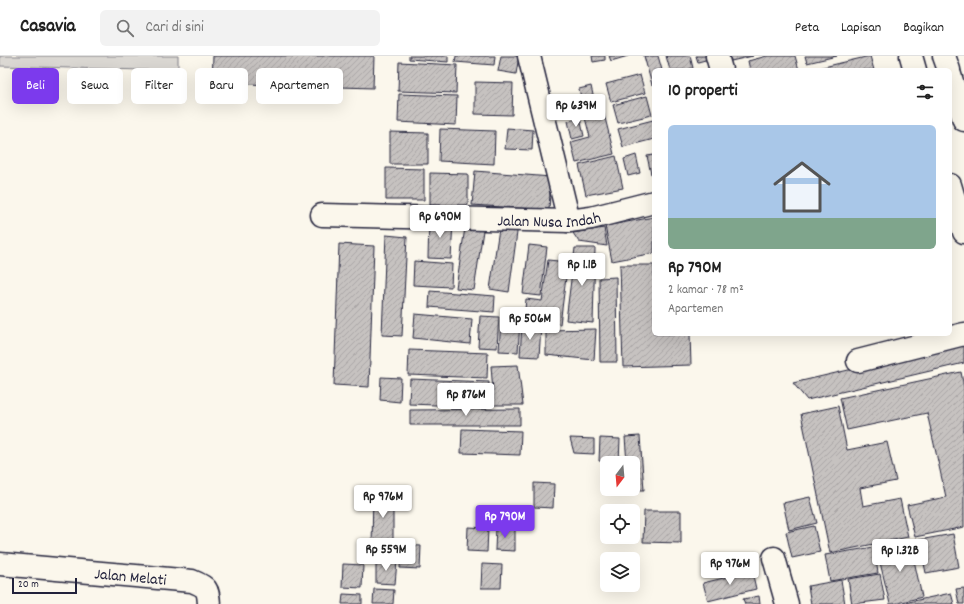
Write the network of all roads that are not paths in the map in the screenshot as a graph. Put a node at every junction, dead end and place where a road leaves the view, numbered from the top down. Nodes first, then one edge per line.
1 (529, 56) edge
2 (717, 56) edge
3 (911, 56) edge
4 (944, 56) edge
5 (720, 68) edge
6 (914, 68) edge
7 (948, 68) edge
8 (952, 81) edge
9 (964, 120) edge
10 (964, 130) edge
11 (952, 133) edge
12 (952, 192) edge
13 (652, 203) edge
14 (322, 215) dead end
15 (569, 221) junction
16 (964, 232) edge
17 (964, 334) edge
18 (858, 361) dead end
19 (774, 558) dead end
20 (0, 564) edge
21 (209, 599) edge
22 (787, 604) edge

1 - 15 street
2 - 5 street
3 - 6 street
4 - 7 street
8 - 9 street
10 - 11 street
12 - 16 street
13 - 15 street, Jalan Nusa Indah
14 - 15 street, Jalan Nusa Indah
17 - 18 street
19 - 22 street
20 - 21 street, Jalan Melati

